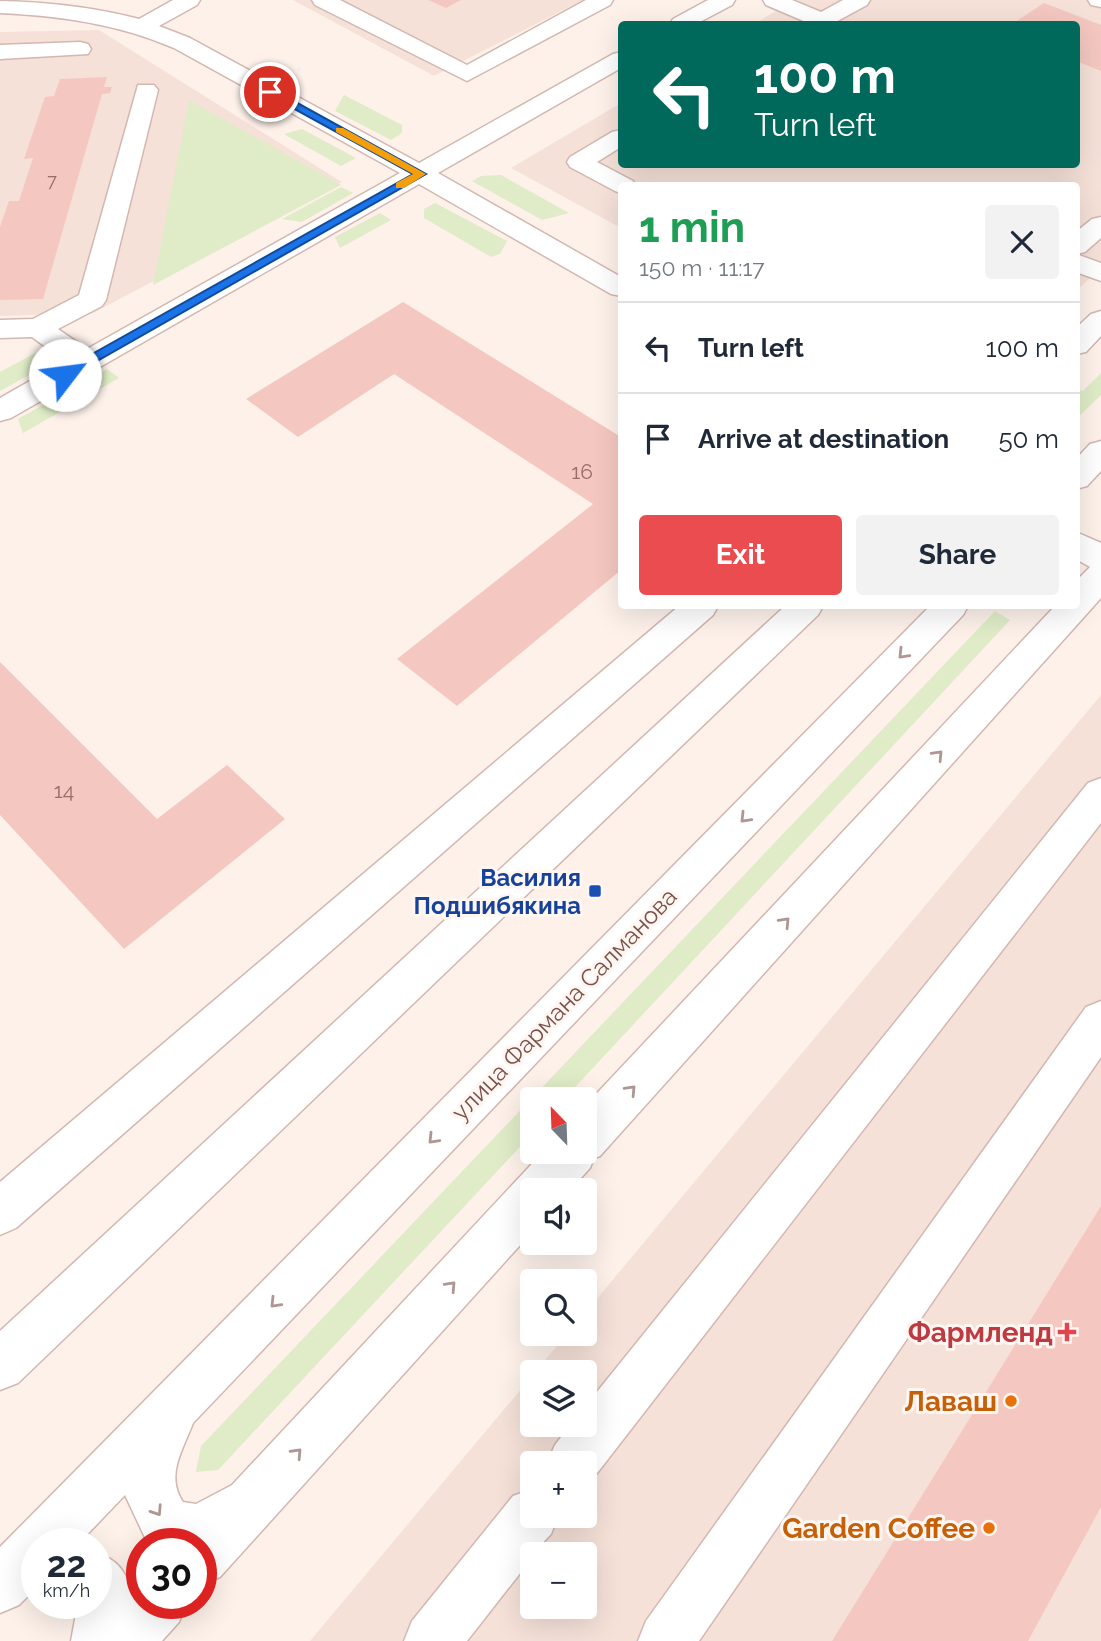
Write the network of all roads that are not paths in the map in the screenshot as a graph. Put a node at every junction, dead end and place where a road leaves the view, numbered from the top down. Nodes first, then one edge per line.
1 (189, 0) edge
2 (323, 0) edge
3 (602, 0) edge
4 (724, 0) edge
5 (774, 0) edge
6 (859, 0) edge
7 (0, 7) edge
8 (686, 21) edge
9 (818, 21) edge
10 (822, 21) edge
11 (143, 26) junction
12 (80, 50) dead end
13 (0, 52) edge
14 (618, 61) edge
15 (146, 90) dead end
16 (618, 139) edge
17 (420, 174) junction
18 (618, 183) edge
19 (1101, 225) edge
20 (1080, 243) edge
21 (1080, 264) edge
22 (1101, 274) edge
23 (618, 286) edge
24 (1101, 320) edge
25 (38, 328) junction
26 (0, 329) edge
27 (1080, 341) edge
28 (86, 362) junction
29 (0, 411) edge
30 (1101, 453) edge
31 (1080, 474) edge
32 (1080, 546) edge
33 (1101, 558) edge
34 (1101, 576) edge
35 (1080, 600) edge
36 (698, 609) edge
37 (803, 609) edge
38 (948, 609) edge
39 (1072, 609) edge
40 (1101, 794) edge
41 (1101, 1021) edge
42 (597, 1126) edge
43 (563, 1164) edge
44 (550, 1178) edge
45 (520, 1210) edge
46 (0, 1212) edge
47 (0, 1364) edge
48 (178, 1402) junction
49 (582, 1451) edge
50 (254, 1500) junction
51 (56, 1528) edge
52 (522, 1528) edge
53 (217, 1540) edge
54 (21, 1564) edge
55 (21, 1576) edge
56 (0, 1586) edge
57 (104, 1619) edge
58 (145, 1619) edge
59 (99, 1641) edge
60 (125, 1641) edge
61 (432, 1641) edge
62 (666, 1641) edge

1 - 11 street
2 - 3 street
4 - 8 street
5 - 9 street
6 - 10 street
7 - 11 street
11 - 17 street
12 - 13 street
14 - 17 street
15 - 25 street
16 - 18 street
17 - 23 street
17 - 28 street
19 - 20 street
21 - 22 street
24 - 27 street
25 - 26 street
25 - 28 street
28 - 29 street
30 - 31 street
32 - 33 street
34 - 35 street
36 - 46 street
37 - 47 street
38 -> 48 street, улица Фармана Салманова
42 -> 39 street
40 - 49 street
41 - 62 street
43 - 44 street
50 -> 45 street, улица Фармана Салманова
48 -> 50 street, улица Фармана Салманова
48 - 51 street, улица Фармана Салманова
50 - 53 street, улица Фармана Салманова
52 - 61 street
54 - 56 street
55 - 56 street
57 - 59 street
58 - 60 street

